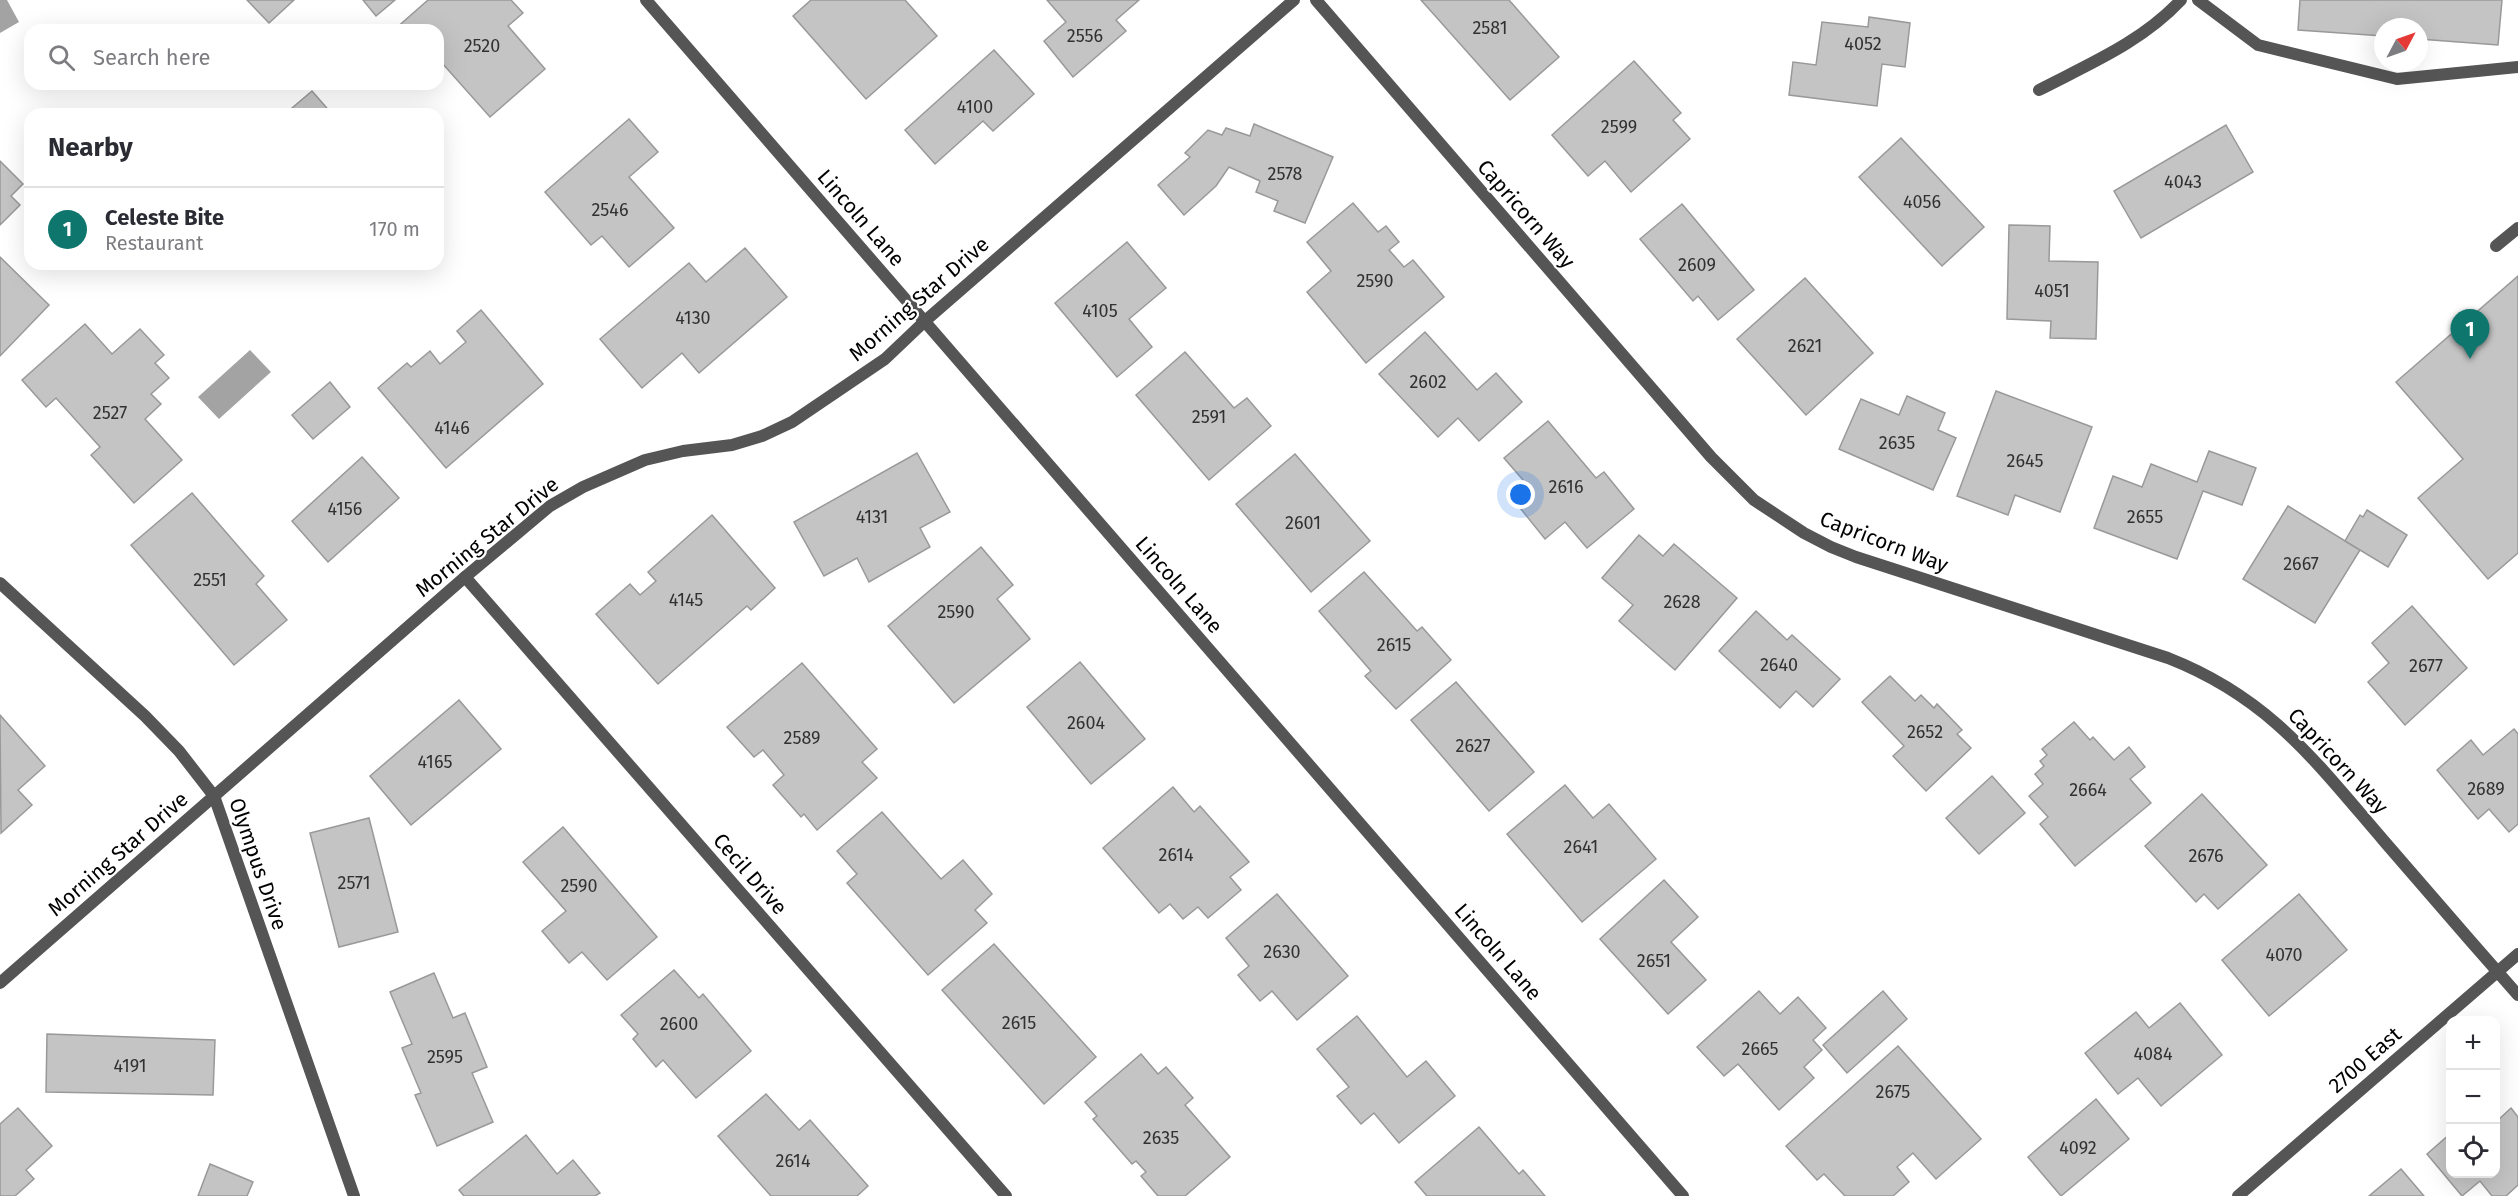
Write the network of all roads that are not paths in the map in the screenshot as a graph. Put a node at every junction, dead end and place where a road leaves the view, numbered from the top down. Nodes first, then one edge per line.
1 (646, 0) edge
2 (1294, 0) edge
3 (1316, 0) edge
4 (2181, 0) edge
5 (2198, 0) edge
6 (2518, 67) edge
7 (2039, 90) dead end
8 (2518, 228) edge
9 (2496, 246) dead end
10 (925, 321) junction
11 (465, 577) junction
12 (0, 583) edge
13 (214, 796) junction
14 (2518, 954) edge
15 (2498, 972) junction
16 (0, 983) edge
17 (2518, 995) edge
18 (354, 1196) edge
19 (1006, 1196) edge
20 (1683, 1196) edge
21 (2238, 1196) edge

1 - 10 street, Lincoln Lane
2 - 10 street, Morning Star Drive
3 - 15 street, Capricorn Way
4 - 7 street
5 - 6 street
8 - 9 street
10 - 11 street, Morning Star Drive
10 - 20 street, Lincoln Lane
11 - 13 street, Morning Star Drive
11 - 19 street, Cecil Drive
12 - 13 street, Olympus Drive
13 - 16 street, Morning Star Drive
13 - 18 street, Olympus Drive
14 - 15 street, 2700 East
15 - 17 street, Capricorn Way
15 - 21 street, 2700 East

